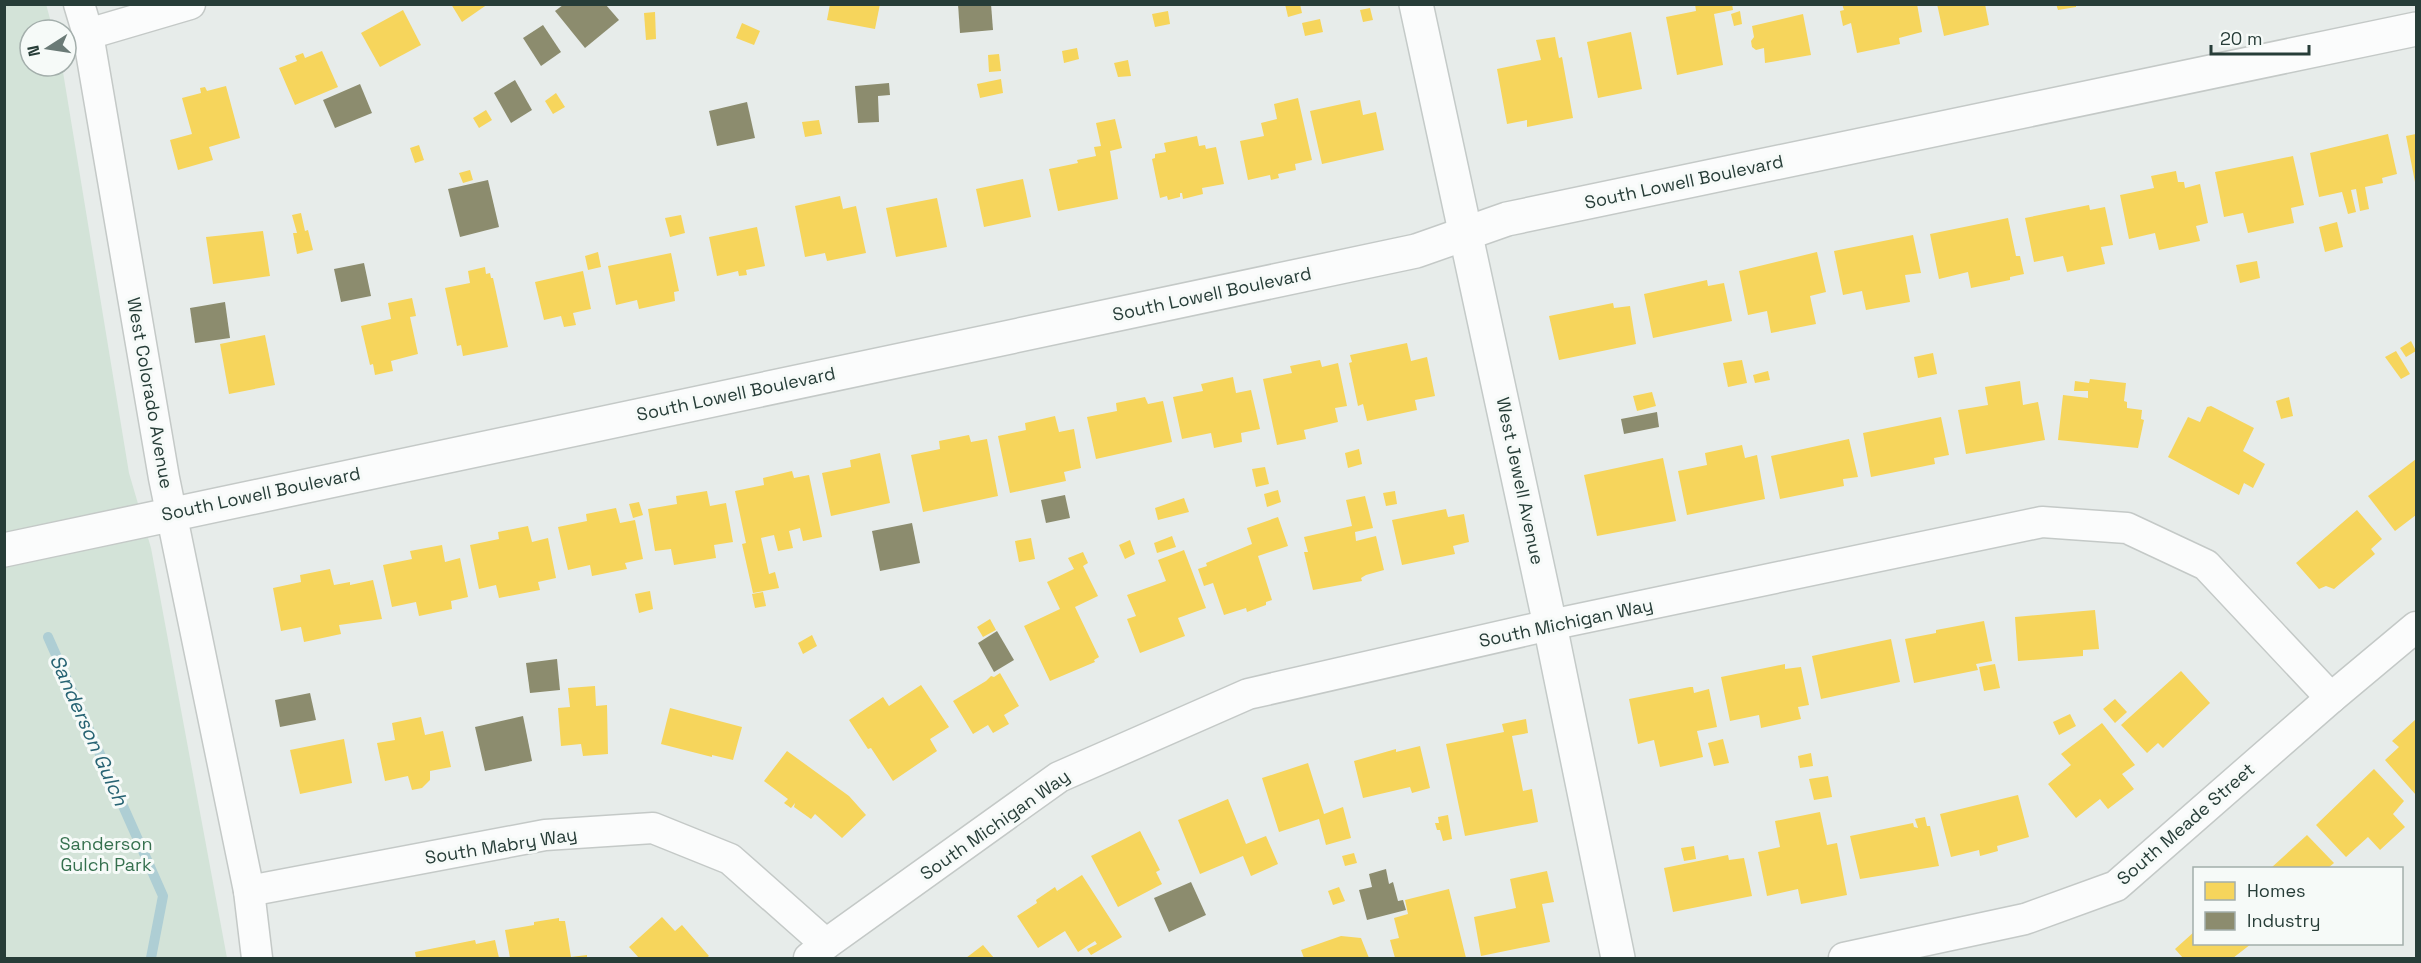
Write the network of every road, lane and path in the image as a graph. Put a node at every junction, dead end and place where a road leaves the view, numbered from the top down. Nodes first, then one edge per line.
1 (79, 4) edge
2 (190, 4) edge
3 (1416, 4) edge
4 (2416, 29) edge
5 (88, 34) junction
6 (1467, 234) junction
7 (172, 513) junction
8 (4, 550) edge
9 (1551, 625) junction
10 (2416, 627) edge
11 (2331, 698) junction
12 (249, 891) junction
13 (818, 951) edge
14 (257, 958) edge
15 (1618, 958) edge
16 (1844, 958) edge

1 - 5 street, West Colorado Avenue
2 - 5 street
3 - 6 street, West Jewell Avenue
4 - 6 street, South Lowell Boulevard
5 - 7 street, West Colorado Avenue
6 - 7 street, South Lowell Boulevard
6 - 9 street, West Jewell Avenue
7 - 8 street, South Lowell Boulevard
7 - 12 street, West Colorado Avenue
9 - 11 street, South Michigan Way
9 - 13 street, South Michigan Way
9 - 15 street, West Jewell Avenue
10 - 11 street, South Meade Street
11 - 16 street, South Meade Street
12 - 13 street, South Mabry Way
12 - 14 street, West Colorado Avenue

